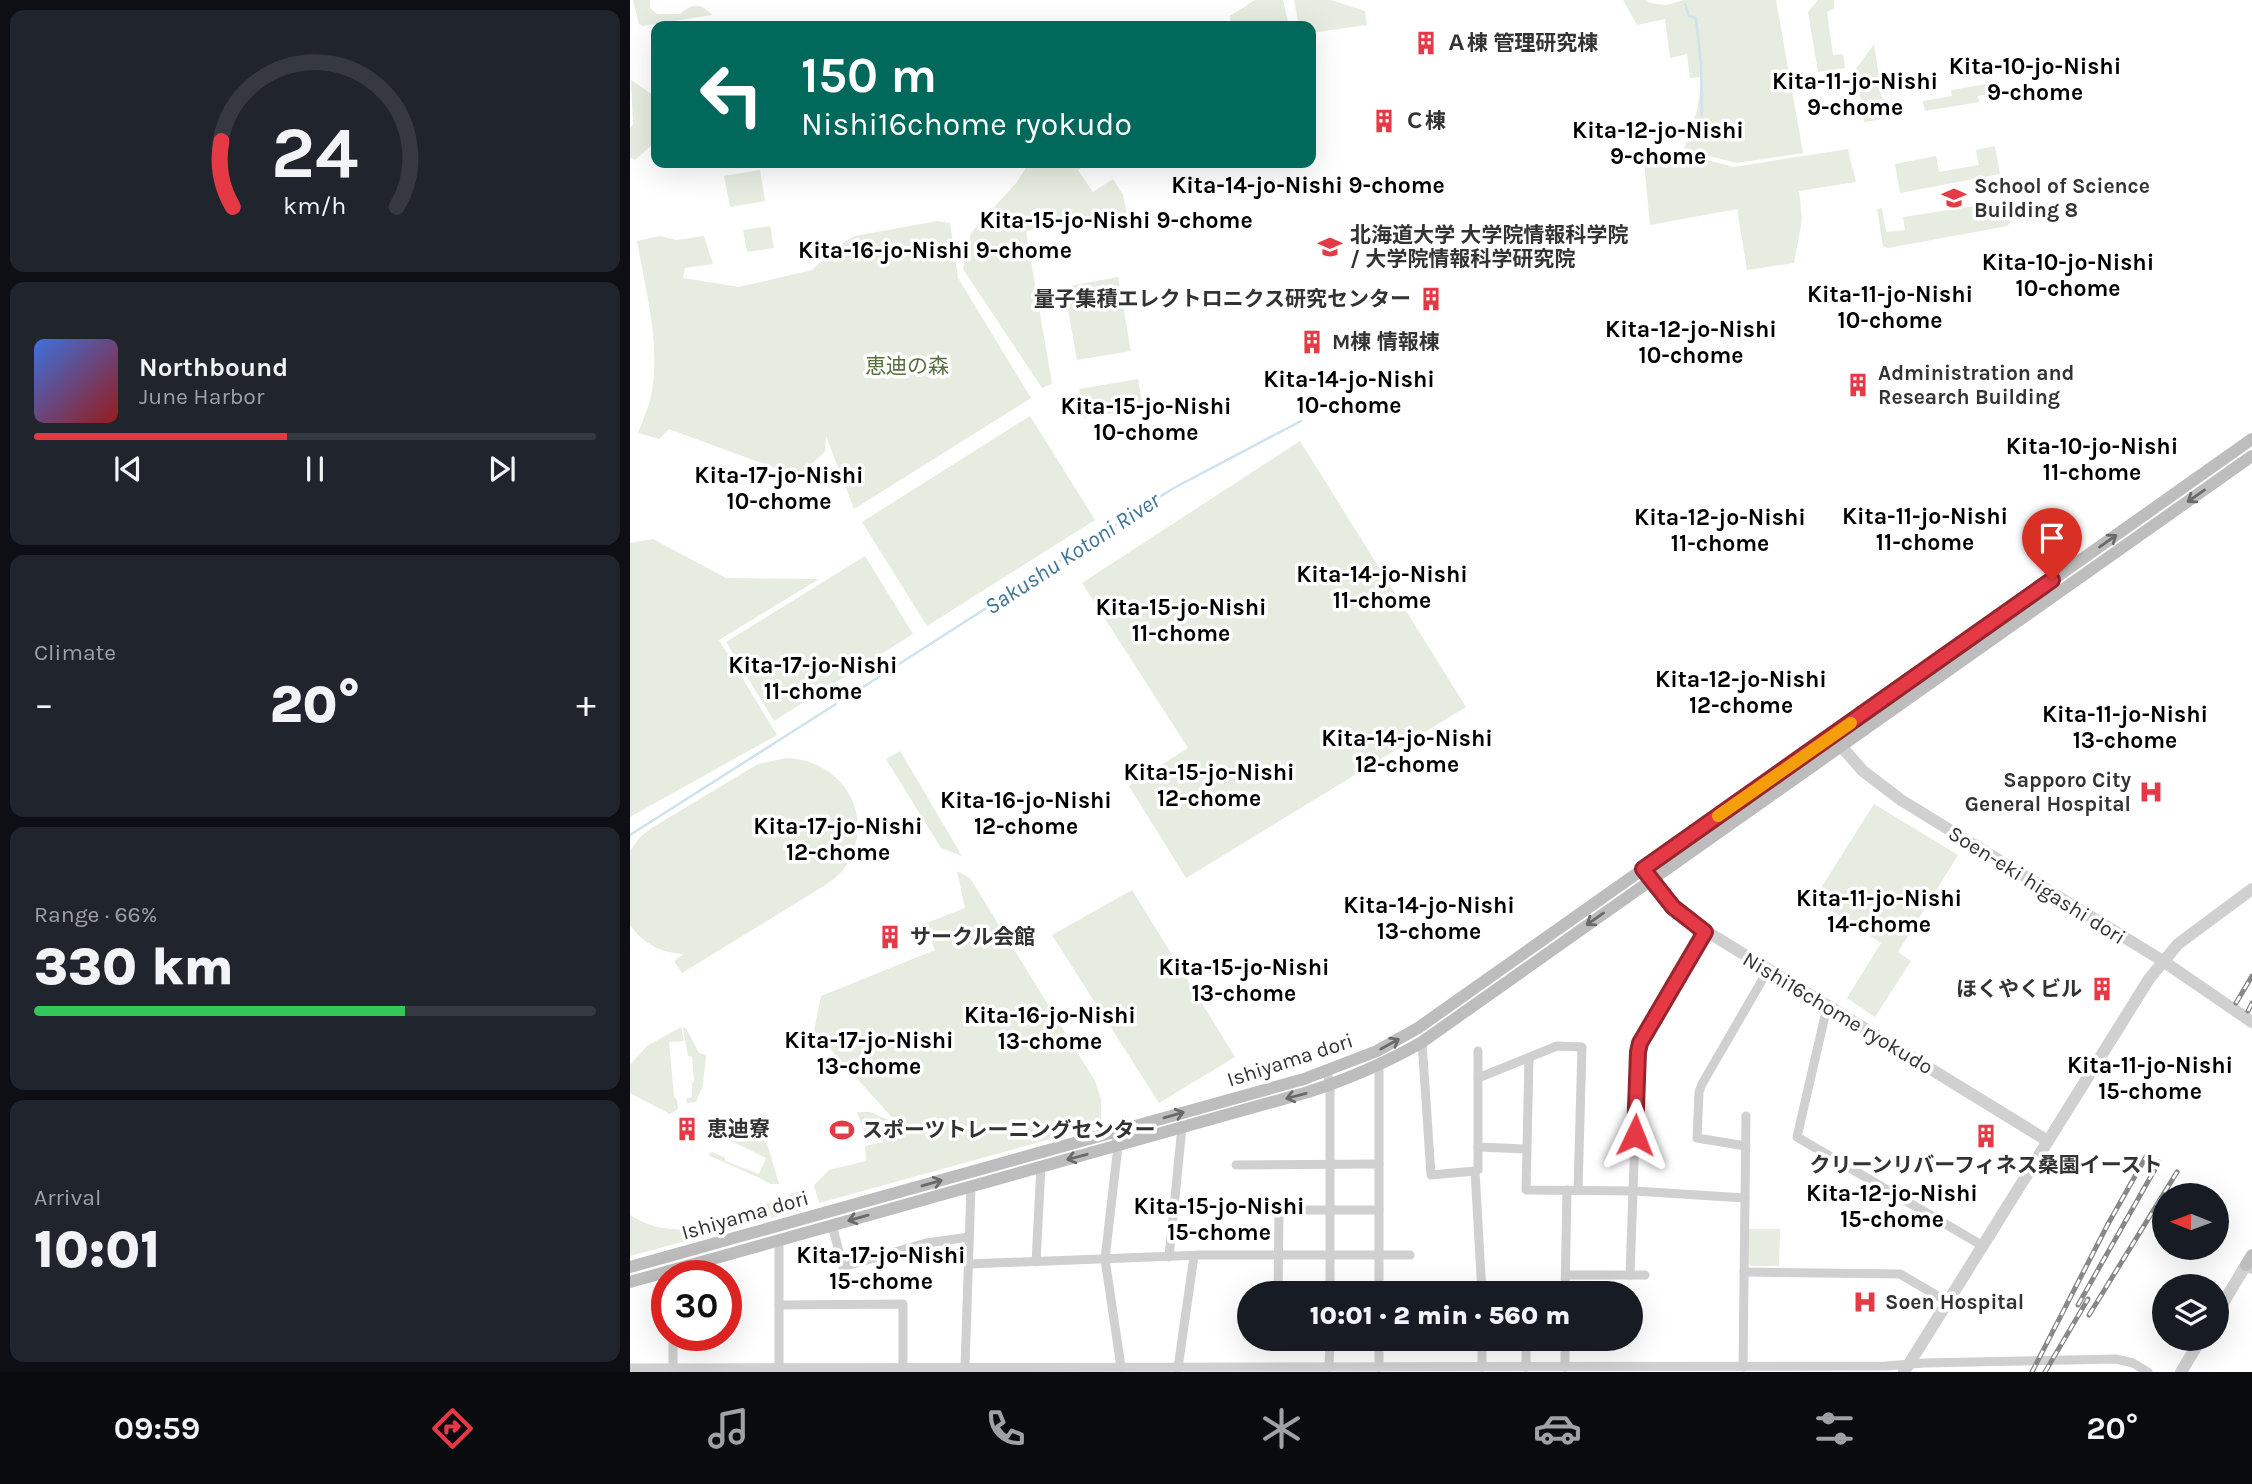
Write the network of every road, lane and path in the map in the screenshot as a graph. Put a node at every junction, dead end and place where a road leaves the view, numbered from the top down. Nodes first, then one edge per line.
1 (2252, 439) edge
2 (2252, 456) edge
3 (1837, 741) junction
4 (1647, 874) junction
5 (2252, 889) edge
6 (1705, 932) junction
7 (2163, 961) junction
8 (1768, 970) junction
9 (1827, 1007) junction
10 (2252, 1023) edge
11 (1422, 1042) junction
12 (1478, 1051) dead end
13 (1529, 1058) junction
14 (1379, 1064) junction
15 (1326, 1072) junction
16 (1478, 1078) junction
17 (1330, 1085) junction
18 (1746, 1116) dead end
19 (1182, 1127) junction
20 (1115, 1132) junction
21 (2048, 1141) junction
22 (1118, 1146) junction
23 (1746, 1146) junction
24 (1478, 1147) junction
25 (1526, 1149) junction
26 (1330, 1164) junction
27 (1378, 1164) junction
28 (1236, 1165) dead end
29 (1041, 1166) junction
30 (1475, 1171) junction
31 (971, 1186) junction
32 (1567, 1190) junction
33 (1578, 1190) junction
34 (1634, 1191) junction
35 (1745, 1198) junction
36 (1330, 1209) junction
37 (1256, 1210) dead end
38 (1279, 1210) junction
39 (1379, 1210) junction
40 (832, 1226) junction
41 (969, 1237) junction
42 (779, 1240) junction
43 (1983, 1246) junction
44 (1278, 1254) junction
45 (1330, 1255) junction
46 (1379, 1255) junction
47 (1410, 1255) dead end
48 (1194, 1256) junction
49 (1169, 1257) junction
50 (1105, 1259) junction
51 (715, 1260) edge
52 (1037, 1262) junction
53 (2250, 1263) edge
54 (968, 1264) junction
55 (630, 1267) edge
56 (1744, 1272) junction
57 (1566, 1275) junction
58 (1630, 1275) junction
59 (1645, 1275) dead end
60 (651, 1278) edge
61 (1278, 1281) edge
62 (1330, 1281) edge
63 (1379, 1281) edge
64 (1481, 1281) edge
65 (1566, 1281) edge
66 (630, 1282) edge
67 (2229, 1295) edge
68 (1948, 1302) junction
69 (779, 1305) junction
70 (673, 1351) edge
71 (1329, 1351) edge
72 (1379, 1351) edge
73 (1482, 1351) edge
74 (1526, 1351) edge
75 (1565, 1351) edge
76 (2194, 1351) edge
77 (2025, 1362) junction
78 (779, 1367) junction
79 (903, 1367) junction
80 (965, 1367) junction
81 (1121, 1367) junction
82 (1329, 1367) junction
83 (1379, 1367) junction
84 (1482, 1367) junction
85 (1526, 1367) junction
86 (1565, 1367) junction
87 (1743, 1367) junction
88 (630, 1368) edge
89 (673, 1368) junction
90 (1178, 1368) junction
91 (1906, 1368) edge
92 (1613, 1370) edge
93 (2019, 1372) edge
94 (2148, 1372) edge
95 (2181, 1372) edge

3 -> 1 main road, Ishiyama dori
2 -> 3 main road, Ishiyama dori
3 - 4 main road, Ishiyama dori
3 - 7 street, Soen-eki higashi dori
4 - 6 street, Nishi16chome ryokudo
4 -> 11 main road, Ishiyama dori
15 -> 4 main road, Ishiyama dori
5 - 7 street
6 - 8 street, Nishi16chome ryokudo
6 - 34 street
7 - 10 street, Soen-eki higashi dori
7 - 21 street
8 - 9 street, Nishi16chome ryokudo
8 - 23 street
9 - 21 street, Nishi16chome ryokudo
9 - 43 street
11 - 14 main road, Ishiyama dori
11 - 30 street
12 - 16 street
13 - 16 street
13 - 25 street
13 - 33 street
14 - 17 main road, Ishiyama dori
14 - 27 street
15 - 17 street
20 -> 15 main road, Ishiyama dori
16 - 24 street
17 -> 19 main road, Ishiyama dori
17 - 26 street
18 - 23 street
19 - 22 main road, Ishiyama dori
19 - 49 street
20 - 22 street
55 -> 20 main road, Ishiyama dori
21 - 43 street
22 -> 29 main road, Ishiyama dori
22 - 50 street
23 - 35 street
24 - 25 street
24 - 30 street
25 - 32 street
26 - 27 street
26 - 28 street
26 - 36 street
27 - 39 street
29 - 31 main road, Ishiyama dori
29 - 52 street
30 - 64 street
31 -> 40 main road, Ishiyama dori
31 - 41 street
32 - 33 street
32 - 57 street
33 - 34 street
34 - 35 street
34 - 58 street
35 - 56 street
36 - 38 street
36 - 39 street
36 - 45 street
37 - 38 street
38 - 44 street
39 - 46 street
40 - 41 street
40 - 42 main road, Ishiyama dori
41 - 54 street
42 - 51 main road, Ishiyama dori
42 - 69 street
43 - 68 street
44 - 45 street
44 - 48 street
44 - 61 street
45 - 46 street
45 - 62 street
46 - 47 street
46 - 63 street
48 - 49 street
48 - 90 street
49 - 50 street
50 - 52 street
50 - 81 street
52 - 54 street
53 - 67 street
54 - 80 street
56 - 68 street
56 - 87 street
57 - 58 street
57 - 65 street
58 - 59 street
60 - 66 main road, Ishiyama dori
68 - 91 street
69 - 78 street
69 - 79 street
70 - 89 street
71 - 82 street
72 - 83 street
73 - 84 street
74 - 85 street
75 - 86 street
76 - 95 street
77 - 91 street
77 - 93 street
77 - 94 street
78 - 79 street
78 - 89 street
79 - 80 street
80 - 81 street
81 - 90 street
82 - 83 street
82 - 90 street
83 - 84 street
84 - 85 street
85 - 86 street
86 - 92 street
87 - 91 street
87 - 92 street
88 - 89 street

